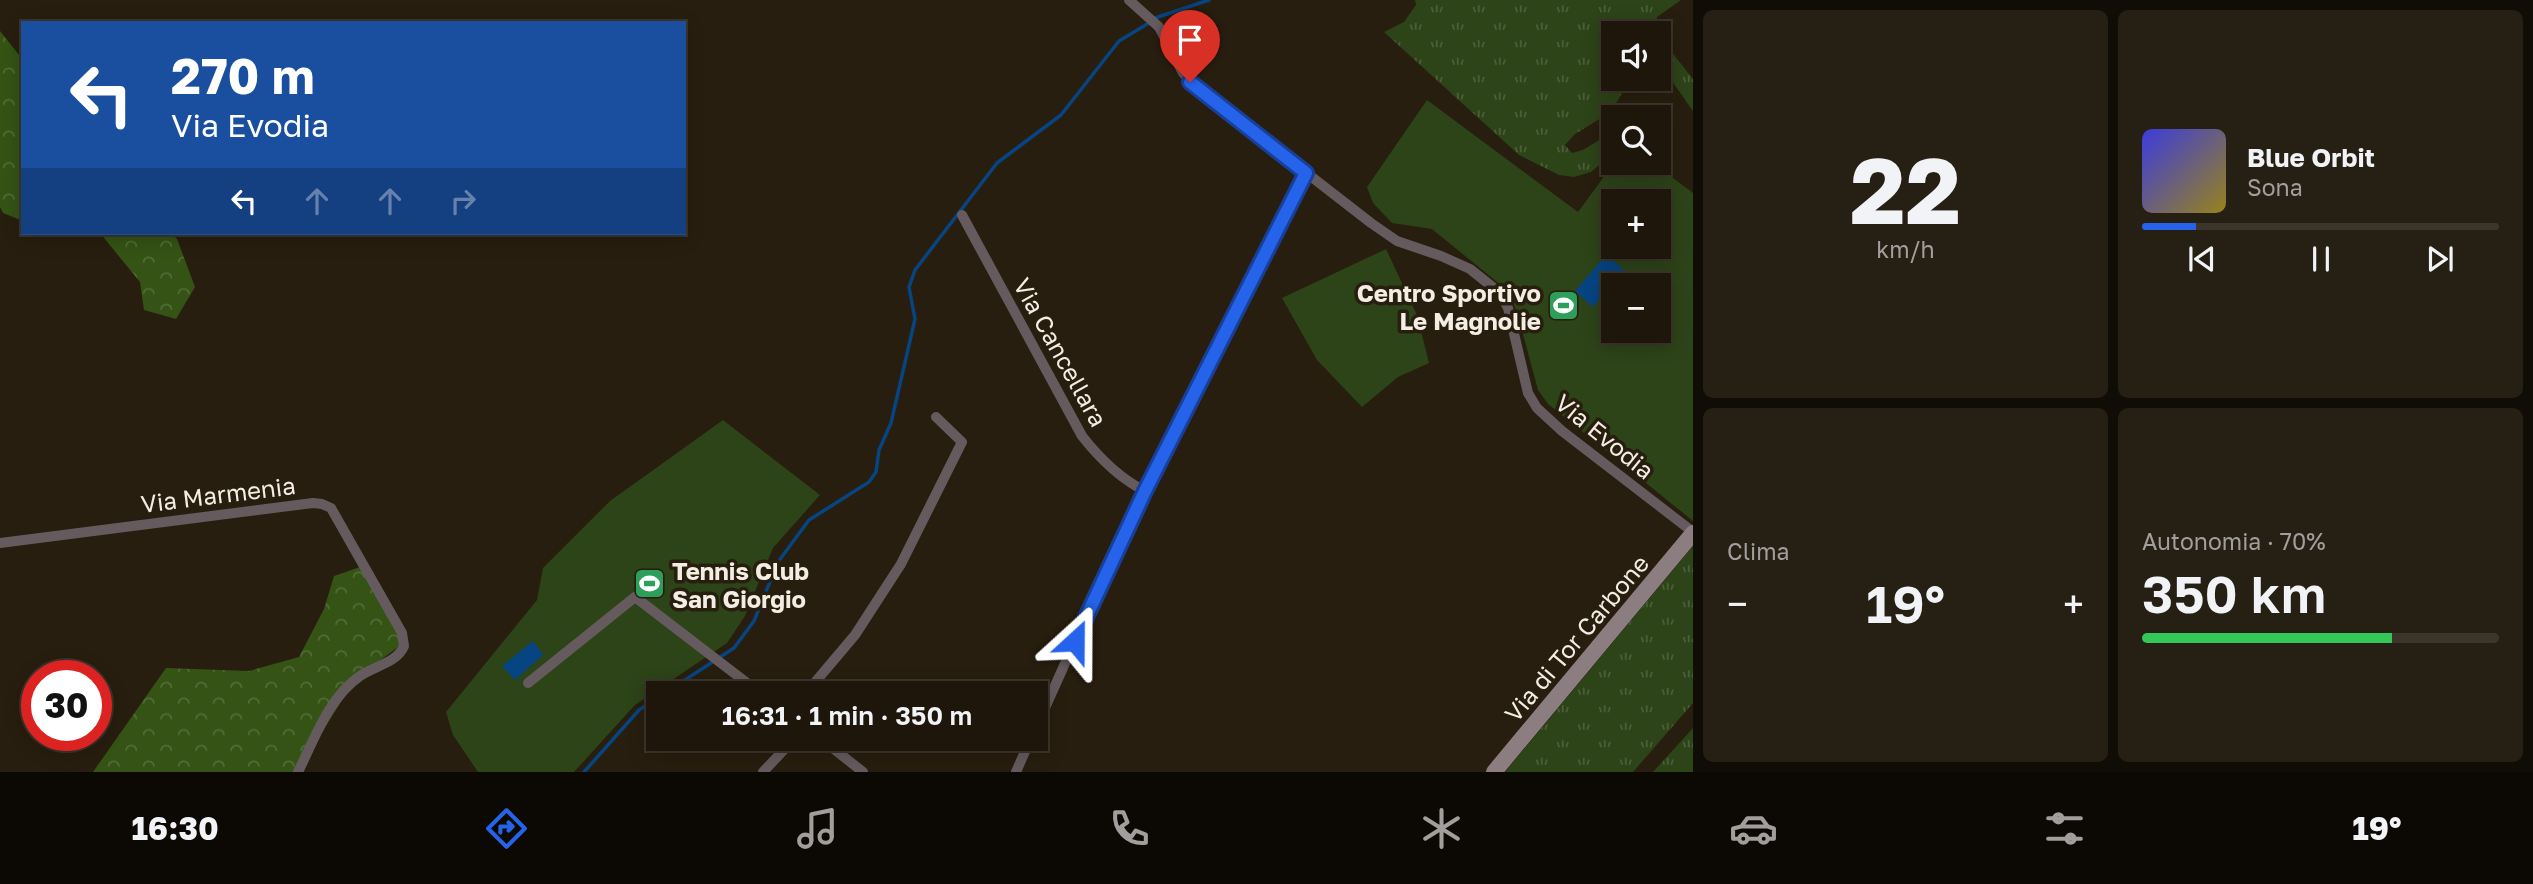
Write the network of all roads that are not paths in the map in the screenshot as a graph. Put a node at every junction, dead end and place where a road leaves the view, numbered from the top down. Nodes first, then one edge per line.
1 (1129, 0) edge
2 (1306, 173) junction
3 (962, 215) dead end
4 (936, 416) dead end
5 (1145, 491) junction
6 (1693, 532) edge
7 (0, 543) edge
8 (744, 681) edge
9 (816, 681) edge
10 (528, 683) dead end
11 (1048, 702) edge
12 (782, 751) edge
13 (836, 751) edge
14 (1025, 751) edge
15 (298, 772) edge
16 (763, 772) edge
17 (863, 772) edge
18 (1016, 772) edge
19 (1494, 772) edge

1 - 2 street, Via Evodia
2 - 5 street
2 - 6 street, Via Evodia
3 - 5 street, Via Cancellara
4 - 9 street
5 - 11 street
6 - 19 main road, Via di Tor Carbone
7 - 15 street, Via Marmenia
8 - 10 street
12 - 16 street
13 - 17 street
14 - 18 street

